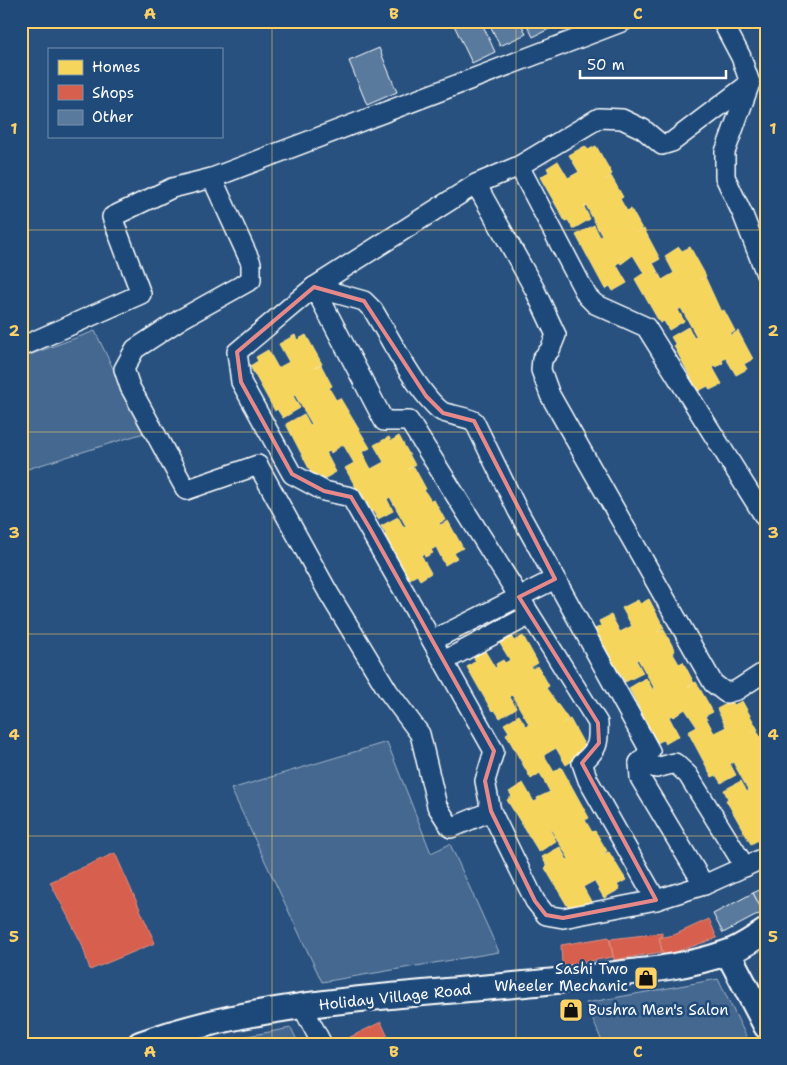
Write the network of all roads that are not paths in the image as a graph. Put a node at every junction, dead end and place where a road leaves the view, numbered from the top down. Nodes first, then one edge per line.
1 (624, 21) edge
2 (722, 21) edge
3 (750, 83) junction
4 (519, 166) junction
5 (212, 178) junction
6 (476, 184) junction
7 (766, 274) edge
8 (314, 287) junction
9 (21, 347) edge
10 (766, 519) edge
11 (555, 578) junction
12 (519, 597) junction
13 (530, 615) junction
14 (433, 640) junction
15 (444, 661) junction
16 (766, 671) edge
17 (639, 762) junction
18 (491, 811) junction
19 (766, 857) edge
20 (745, 866) junction
21 (704, 886) junction
22 (656, 900) junction
23 (766, 931) edge
24 (728, 953) junction
25 (302, 1006) junction
26 (766, 1026) edge
27 (140, 1044) edge
28 (322, 1044) edge

1 - 5 street
2 - 3 street
3 - 4 street
3 - 7 street
4 - 6 street
4 - 10 street
5 - 9 street
5 - 18 street
6 - 8 street
6 - 16 street
8 - 11 street
8 - 12 street
8 - 14 street
11 - 12 street
11 - 17 street
12 - 13 street
12 - 14 street
13 - 15 street
13 - 22 street
14 - 15 street
15 - 18 street
17 - 20 street
17 - 21 street
18 - 22 street
19 - 20 street
20 - 21 street
21 - 22 street
23 - 24 street, Holiday Village Road
24 - 25 street, Holiday Village Road
24 - 26 street
25 - 27 street, Holiday Village Road
25 - 28 street

